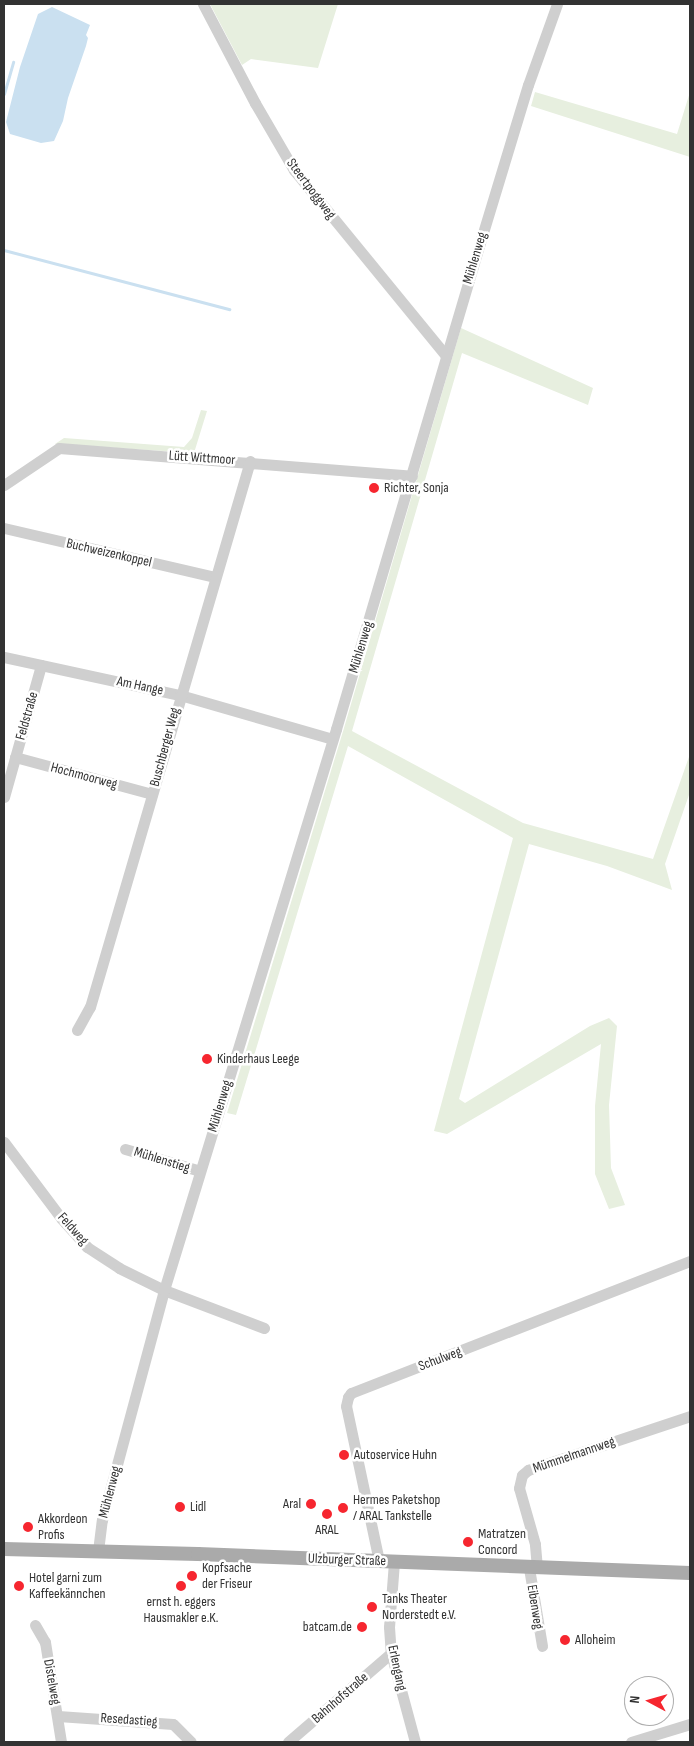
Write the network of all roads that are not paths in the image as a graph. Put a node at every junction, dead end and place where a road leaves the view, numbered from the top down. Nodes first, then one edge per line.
1 (203, 4) edge
2 (557, 4) edge
3 (446, 356) junction
4 (250, 461) junction
5 (412, 476) junction
6 (4, 485) edge
7 (4, 528) edge
8 (214, 577) junction
9 (4, 656) edge
10 (41, 665) junction
11 (180, 695) junction
12 (332, 739) junction
13 (15, 757) junction
14 (152, 794) junction
15 (4, 797) edge
16 (76, 1030) dead end
17 (4, 1142) edge
18 (125, 1149) dead end
19 (200, 1171) junction
20 (690, 1261) edge
21 (164, 1290) junction
22 (264, 1328) dead end
23 (690, 1416) edge
24 (4, 1549) edge
25 (98, 1551) junction
26 (379, 1561) junction
27 (394, 1562) junction
28 (533, 1568) junction
29 (690, 1574) edge
30 (35, 1625) dead end
31 (542, 1646) dead end
32 (391, 1653) junction
33 (58, 1716) junction
34 (690, 1724) edge
35 (61, 1742) edge
36 (192, 1742) edge
37 (288, 1742) edge
38 (415, 1742) edge
39 (631, 1742) edge

1 - 3 street, Steertpoggweg
2 - 3 street, Mühlenweg
3 - 5 street, Mühlenweg
4 - 5 street, Lütt Wittmoor
4 - 6 street, Lütt Wittmoor
4 - 8 street, Buschberger Weg
5 - 12 street, Mühlenweg
7 - 8 street, Buchweizenkoppel
8 - 11 street, Buschberger Weg
9 - 10 street, Am Hange
10 - 11 street, Am Hange
10 - 13 street, Feldstraße
11 - 12 street, Am Hange
11 - 14 street, Buschberger Weg
12 - 19 street, Mühlenweg
13 - 14 street, Hochmoorweg
13 - 15 street, Feldstraße
14 - 16 street, Buschberger Weg
17 - 21 street, Feldweg
18 - 19 street, Mühlenstieg
19 - 21 street, Mühlenweg
20 - 26 street, Schulweg
21 - 22 street
21 - 25 street, Mühlenweg
23 - 28 street, Mümmelmannweg
24 - 25 main road, Ulzburger Straße
25 - 26 main road, Ulzburger Straße
26 - 27 main road, Ulzburger Straße
27 - 28 main road, Ulzburger Straße
27 - 32 street, Erlengang
28 - 29 main road, Ulzburger Straße
28 - 31 street, Eibenweg
30 - 33 street, Distelweg
32 - 37 street, Bahnhofstraße
32 - 38 street, Erlengang
33 - 35 street, Distelweg
33 - 36 street, Resedastieg
34 - 39 street

